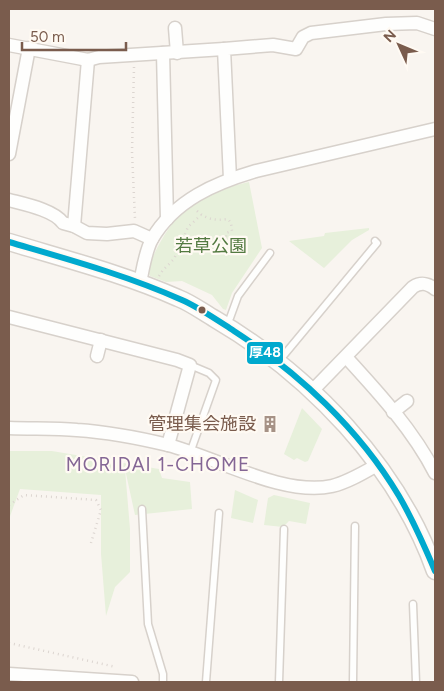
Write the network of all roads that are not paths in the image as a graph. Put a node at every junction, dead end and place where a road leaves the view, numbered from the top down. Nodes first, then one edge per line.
1 (175, 28) dead end
2 (435, 29) edge
3 (9, 45) edge
4 (29, 48) junction
5 (224, 48) junction
6 (163, 53) junction
7 (177, 53) junction
8 (88, 60) junction
9 (435, 129) edge
10 (9, 154) edge
11 (230, 179) junction
12 (9, 200) edge
13 (167, 219) junction
14 (74, 226) junction
15 (152, 239) junction
16 (374, 241) dead end
17 (9, 242) edge
18 (270, 252) dead end
19 (140, 283) junction
20 (435, 289) edge
21 (9, 317) edge
22 (225, 325) junction
23 (101, 340) junction
24 (97, 356) dead end
25 (346, 357) junction
26 (278, 363) junction
27 (190, 365) junction
28 (312, 391) junction
29 (407, 401) dead end
30 (393, 412) junction
31 (9, 428) edge
32 (168, 445) junction
33 (190, 453) junction
34 (377, 465) junction
35 (435, 473) edge
36 (142, 509) dead end
37 (219, 513) dead end
38 (355, 526) dead end
39 (284, 529) dead end
40 (435, 571) edge
41 (413, 604) dead end
42 (9, 674) edge
43 (132, 682) edge
44 (163, 682) edge
45 (206, 682) edge
46 (279, 682) edge
47 (353, 682) edge
48 (416, 682) edge

1 - 7 street
2 - 5 street
3 - 4 street
4 - 8 street
4 - 10 street
5 - 7 street
5 - 11 street
6 - 7 street
6 - 8 street
6 - 13 street
8 - 14 street
9 - 11 street
11 - 13 street
12 - 14 street
13 - 15 street
14 - 15 street
15 - 19 street
16 - 26 lane
17 - 19 street
18 - 22 lane
19 - 22 street
20 - 25 street
21 - 23 street
22 - 26 street
23 - 24 street
23 - 27 street
25 - 28 street
25 - 30 street
26 - 28 street
27 - 32 street
27 - 33 lane
28 - 34 street
29 - 30 street
30 - 35 street
31 - 32 street
32 - 33 street
33 - 34 street
34 - 40 street
36 - 44 lane
37 - 45 lane
38 - 47 lane
39 - 46 lane
41 - 48 lane
42 - 43 street

